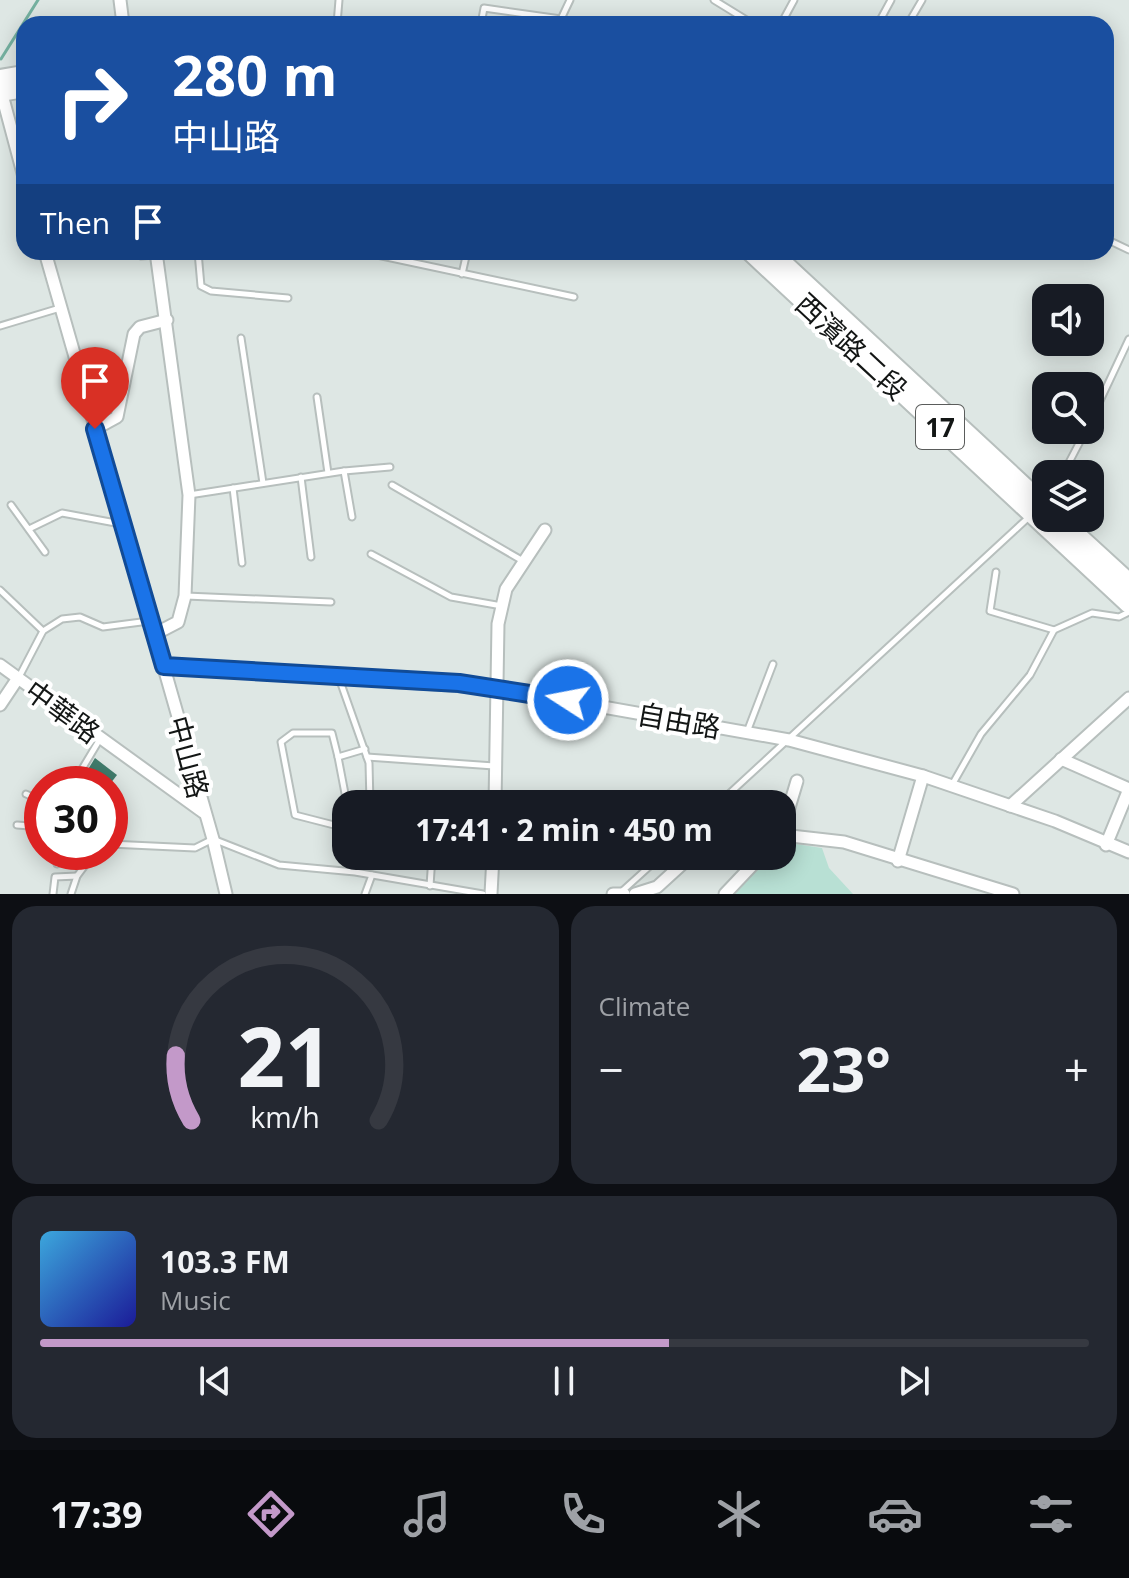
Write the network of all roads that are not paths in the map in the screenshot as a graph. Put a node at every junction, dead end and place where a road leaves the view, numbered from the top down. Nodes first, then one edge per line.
1 (714, 0) edge
2 (482, 16) edge
3 (540, 16) edge
4 (740, 16) edge
5 (0, 90) edge
6 (16, 148) edge
7 (48, 260) edge
8 (157, 260) edge
9 (199, 260) edge
10 (411, 260) edge
11 (465, 260) edge
12 (760, 260) edge
13 (780, 260) edge
14 (462, 274) junction
15 (574, 297) dead end
16 (288, 298) dead end
17 (61, 308) junction
18 (167, 320) junction
19 (0, 326) edge
20 (241, 338) dead end
21 (1129, 339) edge
22 (1104, 392) edge
23 (317, 397) dead end
24 (95, 429) junction
25 (390, 467) dead end
26 (344, 471) junction
27 (328, 473) junction
28 (301, 477) junction
29 (263, 483) junction
30 (392, 485) dead end
31 (233, 488) junction
32 (189, 495) junction
33 (1032, 498) edge
34 (1032, 498) edge
35 (11, 505) dead end
36 (1032, 514) edge
37 (352, 517) dead end
38 (122, 524) junction
39 (29, 529) junction
40 (545, 530) dead end
41 (1064, 532) edge
42 (1073, 532) edge
43 (45, 552) dead end
44 (371, 554) dead end
45 (311, 557) dead end
46 (524, 562) junction
47 (242, 563) dead end
48 (996, 572) dead end
49 (1129, 583) edge
50 (0, 590) edge
51 (185, 596) junction
52 (331, 602) dead end
53 (1129, 604) edge
54 (502, 606) junction
55 (1129, 612) edge
56 (149, 621) junction
57 (1054, 630) junction
58 (43, 631) junction
59 (153, 635) junction
60 (773, 664) dead end
61 (0, 665) edge
62 (164, 666) junction
63 (339, 677) junction
64 (18, 678) junction
65 (496, 688) junction
66 (1129, 698) edge
67 (0, 705) edge
68 (747, 733) junction
69 (101, 738) junction
70 (789, 740) junction
71 (365, 749) junction
72 (338, 757) junction
73 (367, 757) junction
74 (1061, 759) junction
75 (84, 766) edge
76 (496, 766) junction
77 (923, 776) junction
78 (797, 781) dead end
79 (952, 786) junction
80 (1129, 789) edge
81 (344, 790) edge
82 (369, 790) edge
83 (495, 790) edge
84 (734, 790) edge
85 (794, 790) edge
86 (1010, 806) junction
87 (204, 813) junction
88 (332, 824) edge
89 (17, 825) dead end
90 (24, 826) edge
91 (796, 835) edge
92 (213, 839) junction
93 (128, 845) edge
94 (1106, 845) junction
95 (1129, 852) edge
96 (898, 861) junction
97 (82, 870) edge
98 (431, 870) edge
99 (492, 870) edge
100 (647, 870) edge
101 (676, 870) edge
102 (748, 870) edge
103 (372, 875) junction
104 (77, 876) junction
105 (430, 886) junction
106 (53, 894) edge
107 (71, 894) edge
108 (226, 894) edge
109 (365, 894) edge
110 (483, 894) edge
111 (491, 894) edge
112 (613, 894) edge
113 (622, 894) edge
114 (635, 894) edge
115 (725, 894) edge
116 (1013, 894) edge

1 - 4 lane
2 - 3 lane
5 - 6 street
7 - 17 street, 中山路
8 - 18 street
9 - 16 lane
10 - 14 lane
11 - 14 lane
12 - 33 main road, 西濱路二段 / 17
13 - 34 main road, 西濱路二段 / 17
14 - 15 lane
17 - 19 lane
17 - 24 street, 中山路
18 - 24 street
18 - 32 street
20 - 29 lane
21 - 22 lane
23 - 27 lane
24 - 38 street, 中山路
25 - 26 lane
26 - 27 lane
26 - 37 lane
27 - 28 lane
28 - 29 lane
28 - 45 lane
29 - 31 lane
30 - 46 lane
31 - 32 lane
31 - 47 lane
32 - 51 street
35 - 39 lane
36 - 70 lane
38 - 39 lane
38 - 56 street, 中山路
39 - 43 lane
40 - 46 street
41 - 53 main road, 西濱路二段 / 17
42 - 49 main road
44 - 54 lane
46 - 54 street
48 - 57 lane
50 - 58 lane
51 - 52 lane
51 - 59 street
54 - 65 street
55 - 57 lane
56 - 58 lane
56 - 59 street, 中山路
57 - 79 lane
58 - 64 lane
59 - 62 street, 中山路
60 - 68 lane
61 - 64 street, 中華路
62 - 63 street, 自由路
62 - 87 street, 中山路
63 - 65 street, 自由路
63 - 71 lane
64 - 67 street
64 - 69 street, 中華路
65 - 68 street, 自由路
65 - 76 street
66 - 74 street
68 - 70 street, 自由路
69 - 75 lane
69 - 87 street, 中華路
70 - 77 street, 自由路
70 - 84 lane
71 - 72 lane
71 - 73 lane
72 - 81 lane
72 - 88 lane
73 - 76 lane
73 - 82 lane
74 - 80 street
74 - 86 street
76 - 83 street
77 - 79 street, 自由路
77 - 96 street
78 - 85 street
79 - 86 street, 自由路
80 - 94 street
86 - 94 street, 自由路
87 - 92 street, 中山路
89 - 90 lane
91 - 96 street
92 - 93 lane
92 - 103 lane
92 - 108 street, 中山路
94 - 95 street, 自由路
96 - 116 street
97 - 104 lane
98 - 105 lane
99 - 111 street
100 - 113 lane
101 - 114 street
102 - 115 street
103 - 105 lane
103 - 109 lane
104 - 106 lane
104 - 107 lane
105 - 110 lane
112 - 113 street

